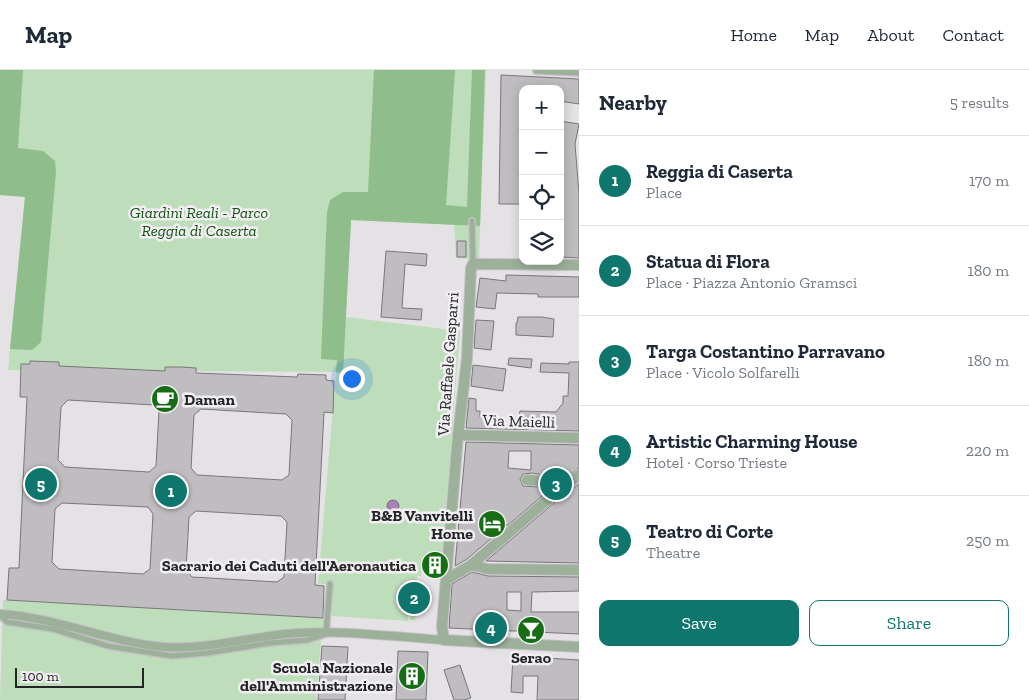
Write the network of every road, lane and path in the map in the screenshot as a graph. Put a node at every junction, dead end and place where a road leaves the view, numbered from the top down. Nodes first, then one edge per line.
1 (536, 71) edge
2 (579, 73) edge
3 (472, 221) dead end
4 (473, 264) junction
5 (579, 266) edge
6 (458, 435) junction
7 (579, 438) edge
8 (579, 475) edge
9 (527, 480) dead end
10 (558, 490) junction
11 (500, 526) dead end
12 (500, 541) junction
13 (471, 565) junction
14 (579, 570) edge
15 (446, 576) junction
16 (330, 584) dead end
17 (0, 615) edge
18 (329, 633) junction
19 (444, 640) junction
20 (579, 647) edge

1 - 2 lane
3 - 4 lane
4 - 5 street
4 - 6 street, Via Raffaele Gasparri
6 - 7 street, Via Maielli
6 - 15 street, Via Raffaele Gasparri
8 - 10 street
9 - 10 street
10 - 12 street
11 - 12 street
12 - 13 street
13 - 14 street
13 - 15 street
15 - 19 street, Via Raffaele Gasparri
16 - 18 lane
17 - 18 street
17 - 18 lane
18 - 19 street
19 - 20 street

